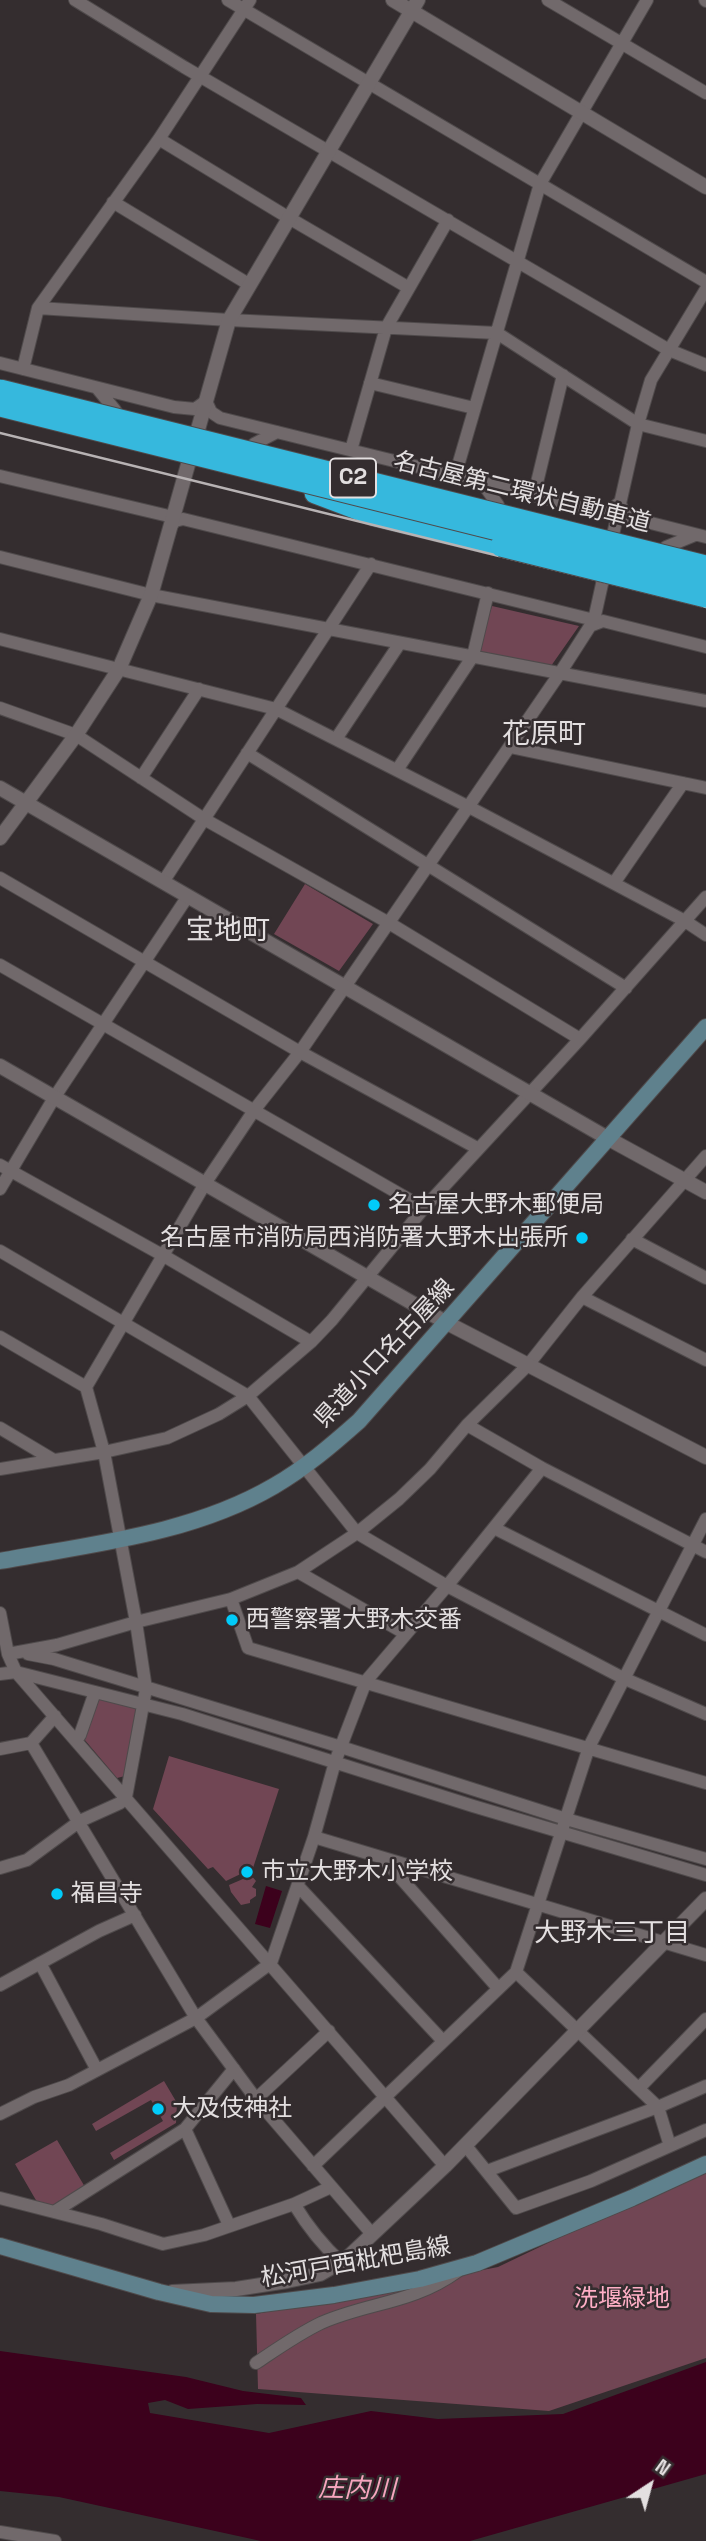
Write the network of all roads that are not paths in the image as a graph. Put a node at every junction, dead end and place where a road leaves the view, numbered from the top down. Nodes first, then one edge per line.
1 (75, 0) edge
2 (228, 0) edge
3 (393, 0) edge
4 (548, 0) edge
5 (647, 0) edge
6 (247, 5) edge
7 (415, 5) edge
8 (621, 44) junction
9 (201, 77) junction
10 (369, 83) junction
11 (706, 93) edge
12 (581, 112) junction
13 (159, 139) junction
14 (329, 150) junction
15 (540, 184) junction
16 (706, 187) edge
17 (113, 202) junction
18 (289, 218) junction
19 (448, 220) junction
20 (517, 261) junction
21 (706, 282) edge
22 (250, 285) junction
23 (409, 288) junction
24 (706, 289) edge
25 (38, 308) junction
26 (229, 320) junction
27 (386, 328) junction
28 (496, 333) junction
29 (670, 350) junction
30 (0, 363) edge
31 (706, 365) edge
32 (23, 369) junction
33 (564, 375) junction
34 (370, 383) junction
35 (97, 388) junction
36 (0, 390) edge
37 (206, 401) junction
38 (474, 408) junction
39 (115, 410) dead end
40 (4, 414) edge
41 (638, 424) junction
42 (277, 432) junction
43 (706, 441) edge
44 (254, 444) dead end
45 (351, 450) junction
46 (0, 476) edge
47 (455, 476) junction
48 (475, 481) junction
49 (315, 493) dead end
50 (534, 495) junction
51 (620, 503) junction
52 (498, 505) dead end
53 (172, 522) junction
54 (701, 536) edge
55 (667, 548) dead end
56 (0, 557) edge
57 (371, 564) junction
58 (706, 566) edge
59 (706, 582) edge
60 (488, 593) junction
61 (151, 595) junction
62 (706, 597) edge
63 (592, 623) junction
64 (328, 630) junction
65 (0, 639) edge
66 (400, 643) junction
67 (706, 647) edge
68 (473, 656) junction
69 (119, 669) junction
70 (560, 673) junction
71 (200, 689) junction
72 (706, 701) edge
73 (0, 708) edge
74 (276, 709) junction
75 (76, 735) junction
76 (335, 739) junction
77 (510, 747) junction
78 (247, 753) junction
79 (397, 770) junction
80 (141, 778) junction
81 (683, 783) junction
82 (0, 788) edge
83 (706, 788) edge
84 (24, 802) junction
85 (469, 807) junction
86 (204, 819) junction
87 (0, 838) edge
88 (428, 865) junction
89 (0, 878) edge
90 (163, 882) junction
91 (614, 883) junction
92 (188, 897) junction
93 (706, 897) edge
94 (685, 921) junction
95 (389, 923) junction
96 (706, 935) edge
97 (144, 963) junction
98 (0, 965) edge
99 (344, 987) junction
100 (626, 988) junction
101 (104, 1024) junction
102 (706, 1027) edge
103 (580, 1039) junction
104 (300, 1052) junction
105 (0, 1066) edge
106 (529, 1092) junction
107 (54, 1098) junction
108 (255, 1109) junction
109 (609, 1139) junction
110 (477, 1148) junction
111 (706, 1156) edge
112 (6, 1168) edge
113 (684, 1179) junction
114 (206, 1182) junction
115 (0, 1189) edge
116 (706, 1192) edge
117 (424, 1208) junction
118 (632, 1239) junction
119 (0, 1251) edge
120 (164, 1256) junction
121 (366, 1275) junction
122 (706, 1278) edge
123 (582, 1297) junction
124 (125, 1323) junction
125 (447, 1323) junction
126 (0, 1337) edge
127 (311, 1342) junction
128 (706, 1360) edge
129 (528, 1365) junction
130 (86, 1387) junction
131 (248, 1396) junction
132 (467, 1425) junction
133 (0, 1428) edge
134 (104, 1452) junction
135 (706, 1457) edge
136 (52, 1459) junction
137 (303, 1468) junction
138 (542, 1468) junction
139 (0, 1469) edge
140 (706, 1520) edge
141 (494, 1528) junction
142 (357, 1533) junction
143 (121, 1539) junction
144 (693, 1545) junction
145 (706, 1552) edge
146 (0, 1561) edge
147 (298, 1572) junction
148 (447, 1586) junction
149 (231, 1599) junction
150 (658, 1611) junction
151 (0, 1613) edge
152 (136, 1622) junction
153 (405, 1634) junction
154 (706, 1635) edge
155 (4, 1655) edge
156 (16, 1672) junction
157 (0, 1674) edge
158 (624, 1678) junction
159 (366, 1681) junction
160 (146, 1689) junction
161 (95, 1692) junction
162 (143, 1703) junction
163 (706, 1714) edge
164 (55, 1716) junction
165 (76, 1741) junction
166 (31, 1743) junction
167 (341, 1747) junction
168 (589, 1747) junction
169 (0, 1749) edge
170 (335, 1762) junction
171 (706, 1783) edge
172 (126, 1797) junction
173 (566, 1819) junction
174 (80, 1821) junction
175 (561, 1832) junction
176 (314, 1837) junction
177 (383, 1858) junction
178 (706, 1859) edge
179 (0, 1868) edge
180 (706, 1875) edge
181 (298, 1886) junction
182 (706, 1899) edge
183 (538, 1905) junction
184 (135, 1915) junction
185 (666, 1943) junction
186 (706, 1955) edge
187 (40, 1963) junction
188 (271, 1963) junction
189 (516, 1972) junction
190 (0, 1985) edge
191 (498, 1987) junction
192 (196, 2018) junction
193 (706, 2019) edge
194 (329, 2031) junction
195 (579, 2031) junction
196 (443, 2042) junction
197 (234, 2069) junction
198 (97, 2070) junction
199 (706, 2086) edge
200 (639, 2088) junction
201 (386, 2097) junction
202 (256, 2099) junction
203 (659, 2107) junction
204 (0, 2114) edge
205 (185, 2129) junction
206 (706, 2130) edge
207 (466, 2146) junction
208 (670, 2146) junction
209 (706, 2164) edge
210 (313, 2166) junction
211 (445, 2166) junction
212 (486, 2171) junction
213 (331, 2187) junction
214 (0, 2198) edge
215 (294, 2204) junction
216 (54, 2212) junction
217 (229, 2225) junction
218 (372, 2234) junction
219 (0, 2246) edge
220 (341, 2262) junction
221 (464, 2267) junction
222 (159, 2292) junction
223 (256, 2363) dead end
224 (0, 2532) edge
225 (55, 2541) edge

1 - 9 street
2 - 6 street
3 - 7 street
4 - 8 street
5 - 8 street
6 - 9 street
6 - 10 street
7 - 10 street
7 - 12 street
8 - 11 street
8 - 12 street
9 - 13 street
9 - 14 street
10 - 14 street
10 - 15 street
12 - 15 street
12 - 16 street
13 - 17 street
13 - 18 street
14 - 18 street
14 - 19 street
15 - 20 street
15 - 21 street
17 - 22 street
17 - 25 street
18 - 22 street
18 - 23 street
19 - 20 street
19 - 23 street
20 - 28 street
20 - 29 street
22 - 26 street
23 - 27 street
24 - 29 street
25 - 26 street
25 - 32 street
26 - 27 street
26 - 37 street
27 - 28 street
27 - 34 street
28 - 33 street
28 - 38 street
29 - 31 street
29 - 41 street
30 - 32 street
32 - 35 street
33 - 41 street
33 - 50 street
34 - 38 street
34 - 45 street
35 - 37 street
35 - 39 street
36 - 58 highway, 名古屋第二環状自動車道 / C2, bridge
37 - 42 street
37 - 53 street
38 - 47 street
40 - 59 highway, 名古屋第二環状自動車道 / C2, bridge
41 - 43 street
41 - 51 street
42 - 44 street
42 - 45 street
45 - 47 street
46 - 53 street
47 - 48 street
48 - 50 street
48 - 52 street
49 - 62 highway, bridge
50 - 51 street
51 - 54 street
51 - 63 street
53 - 57 street
53 - 61 street
54 - 55 street
56 - 61 street
57 - 60 street
57 - 64 street
60 - 63 street
60 - 68 street
61 - 64 street
61 - 69 street
63 - 67 street
63 - 70 street
64 - 66 street
64 - 74 street
65 - 69 street
66 - 68 street
66 - 76 street
68 - 70 street
68 - 79 street
69 - 71 street
69 - 75 street
70 - 72 street
70 - 77 street
71 - 74 street
71 - 80 street
73 - 75 street
74 - 76 street
74 - 78 street
75 - 80 street
75 - 84 street
76 - 79 street
77 - 81 street
77 - 85 street
78 - 86 street
78 - 88 street
79 - 85 street
80 - 86 street
81 - 83 street
81 - 91 street
82 - 84 street
84 - 87 street
84 - 90 street
85 - 88 street
85 - 91 street
86 - 90 street
86 - 95 street
88 - 95 street
88 - 100 street
89 - 97 street
90 - 92 street
91 - 94 street
92 - 97 street
92 - 99 street
93 - 94 street
94 - 96 street
94 - 100 street
95 - 99 street
95 - 103 street
97 - 101 street
97 - 104 street
98 - 101 street
99 - 104 street
99 - 106 street
100 - 103 street
101 - 107 street
101 - 108 street
102 - 109 main road, 県道小口名古屋線
103 - 106 street
104 - 108 street
104 - 110 street
105 - 107 street
106 - 109 street
106 - 110 street
107 - 112 street
107 - 114 street
108 - 114 street
108 - 117 street
109 - 113 street
109 - 125 main road, 県道小口名古屋線
110 - 117 street
111 - 113 street
112 - 115 street
112 - 120 street
113 - 116 street
113 - 118 street
114 - 120 street
114 - 121 street
117 - 121 street
118 - 122 street
118 - 123 street
119 - 124 street
120 - 124 street
120 - 127 street
121 - 125 street
121 - 127 street
123 - 128 street
123 - 129 street
124 - 130 street
124 - 131 street
125 - 129 street
125 - 137 main road, 県道小口名古屋線
126 - 130 street
127 - 131 street
129 - 132 street
129 - 135 street
130 - 134 street
131 - 134 street
131 - 137 street
132 - 138 street
132 - 142 street
133 - 136 street
134 - 136 street
134 - 143 street
136 - 139 street
137 - 142 street
137 - 143 main road, 県道小口名古屋線
138 - 141 street
138 - 144 street
140 - 144 street
141 - 148 street
141 - 150 street
142 - 147 street
142 - 148 street
143 - 146 main road, 県道小口名古屋線
143 - 152 street
144 - 145 street
144 - 150 street
147 - 149 street
147 - 153 street
148 - 153 street
148 - 158 street
149 - 152 street
149 - 159 street
150 - 154 street
150 - 158 street
151 - 155 street
152 - 155 street
152 - 160 street
153 - 159 street
155 - 156 street
155 - 160 street
156 - 157 street
156 - 161 street
156 - 164 street
158 - 163 street
158 - 168 street
159 - 167 street
159 - 168 street
160 - 162 street
160 - 167 street
161 - 162 street
161 - 165 street
162 - 170 street
162 - 172 street
164 - 165 street
164 - 166 street
165 - 172 street
166 - 169 street
166 - 174 street
167 - 170 street
167 - 173 street
168 - 171 street
168 - 173 street
170 - 175 street
170 - 176 street
172 - 174 street
172 - 188 street
173 - 175 street
173 - 178 street
174 - 179 street
174 - 184 street
175 - 180 street
175 - 183 street
176 - 177 street
176 - 181 street
177 - 183 street
177 - 191 street
181 - 188 street
181 - 196 street
182 - 185 street
183 - 185 street
183 - 189 street
184 - 187 street
184 - 192 street
185 - 186 street
185 - 195 street
187 - 190 street
187 - 198 street
188 - 192 street
188 - 194 street
189 - 191 street
189 - 195 street
191 - 196 street
192 - 197 street
192 - 198 street
193 - 200 street
194 - 201 street
194 - 202 street
195 - 200 street
195 - 207 street
196 - 201 street
197 - 202 street
197 - 205 street
198 - 204 street
199 - 203 street
200 - 203 street
201 - 210 street
201 - 211 street
202 - 210 street
203 - 208 street
203 - 212 street
205 - 216 street
205 - 217 street
206 - 208 street
207 - 211 street
207 - 212 street
208 - 212 street
209 - 221 main road, 松河戸西枇杷島線
210 - 213 street
211 - 218 street
213 - 215 street
213 - 218 street
214 - 216 street
215 - 217 street
215 - 220 street
216 - 217 street
218 - 220 street
219 - 222 main road, 松河戸西枇杷島線
220 - 222 street
221 - 222 main road, 松河戸西枇杷島線
221 - 223 street
224 - 225 street

